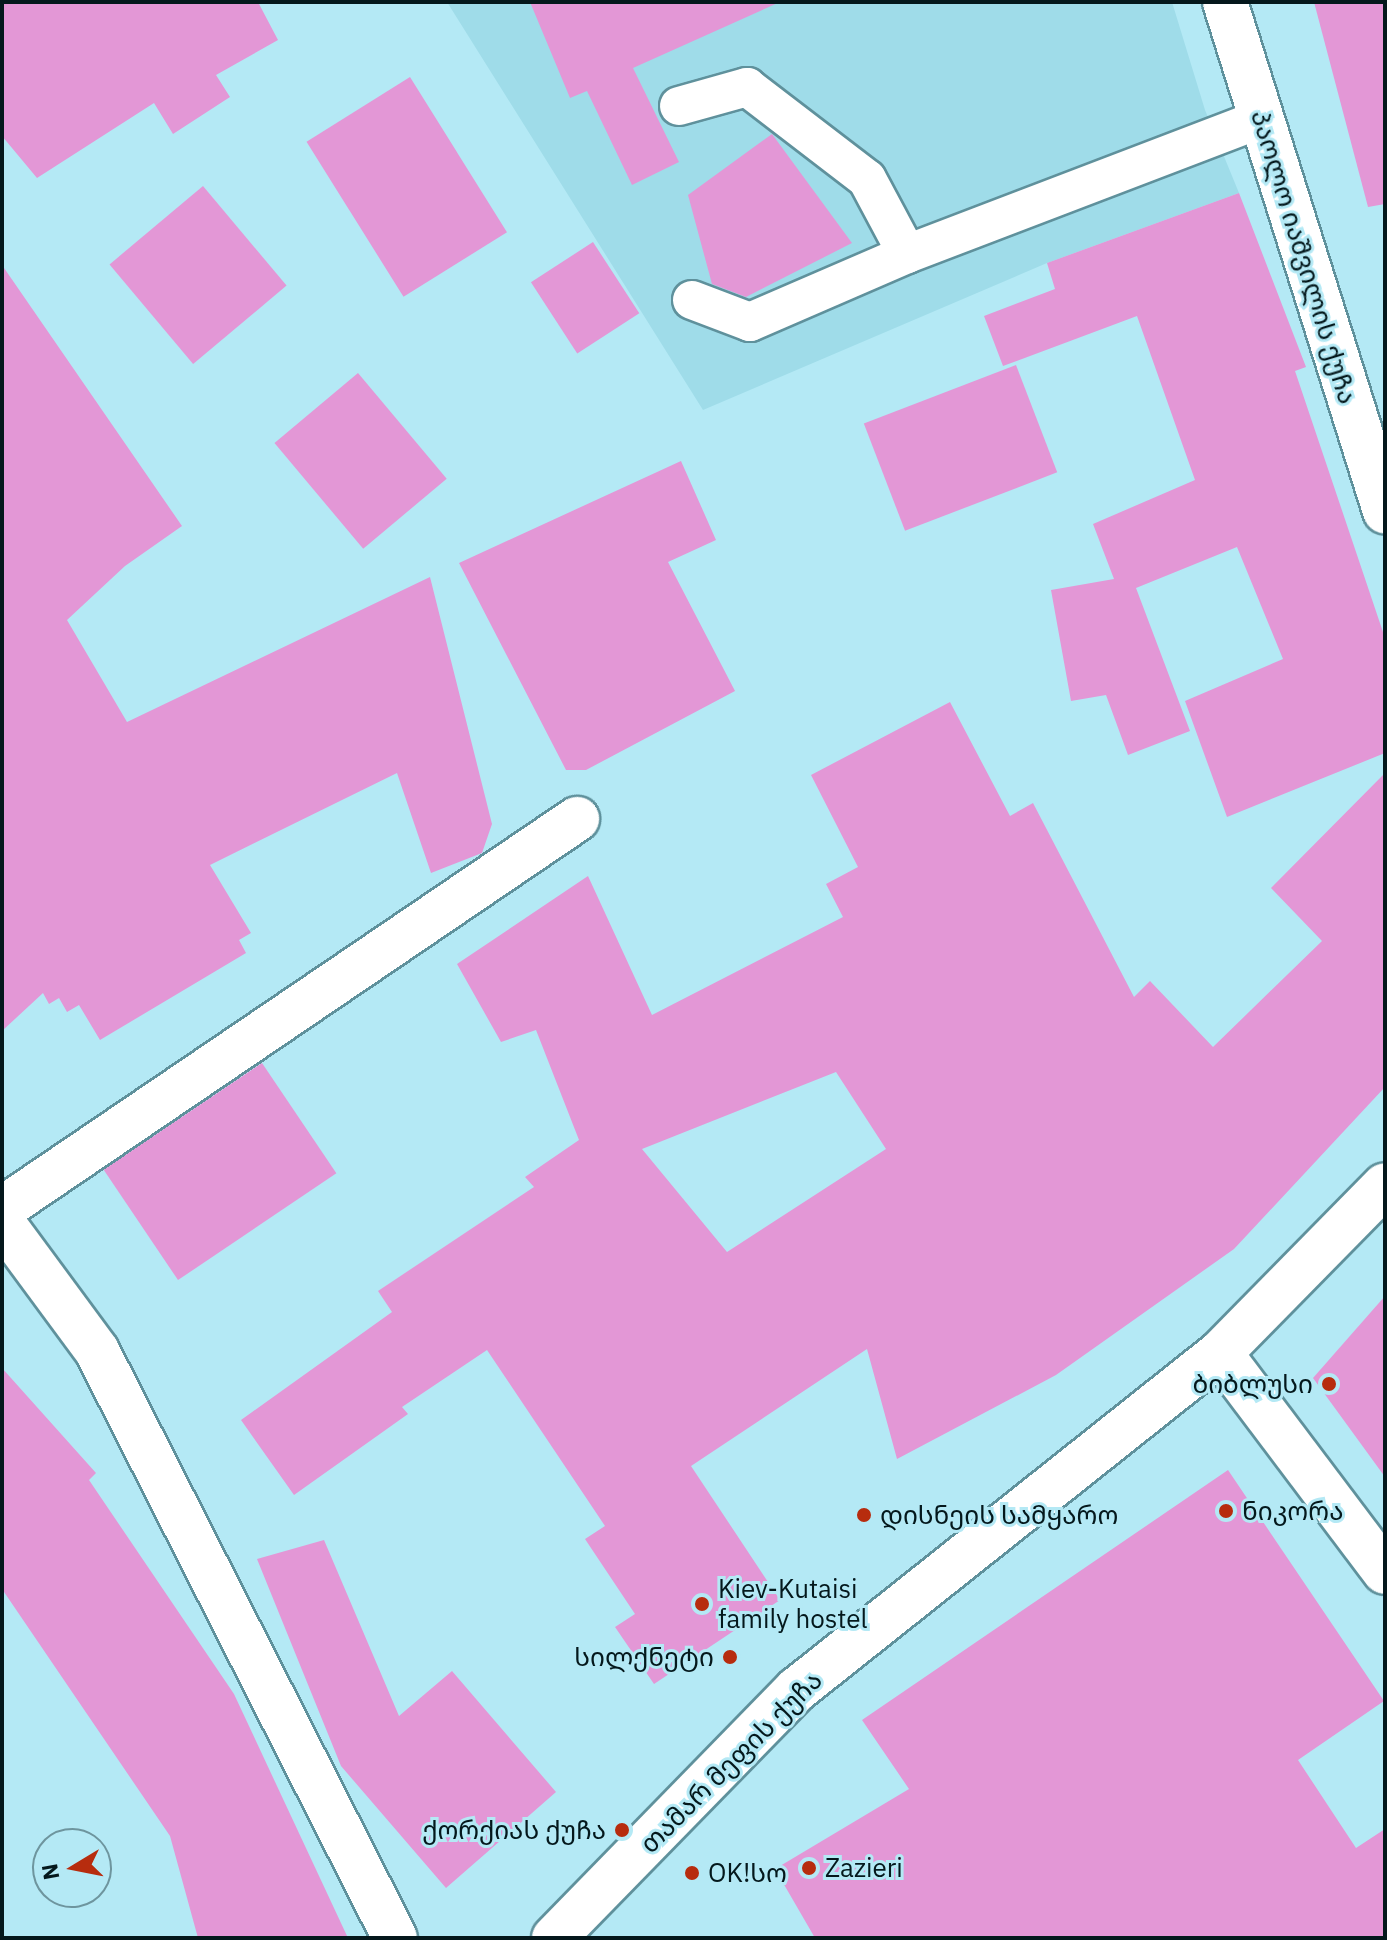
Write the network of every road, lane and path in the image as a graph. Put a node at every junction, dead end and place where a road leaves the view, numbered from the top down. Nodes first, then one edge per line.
1 (1225, 2) edge
2 (679, 106) dead end
3 (1261, 119) junction
4 (907, 254) junction
5 (692, 300) dead end
6 (1385, 511) edge
7 (577, 819) dead end
8 (1385, 1185) edge
9 (2, 1209) edge
10 (2, 1222) edge
11 (1220, 1353) junction
12 (1385, 1572) edge
13 (570, 1933) edge
14 (395, 1938) edge

1 - 3 street, პაოლო იაშვილის ქუჩა
2 - 4 lane
3 - 4 lane
3 - 6 street, პაოლო იაშვილის ქუჩა
4 - 5 lane
7 - 9 street
8 - 11 street, თამარ მეფის ქუჩა
10 - 14 street
11 - 12 street
11 - 13 street, თამარ მეფის ქუჩა

